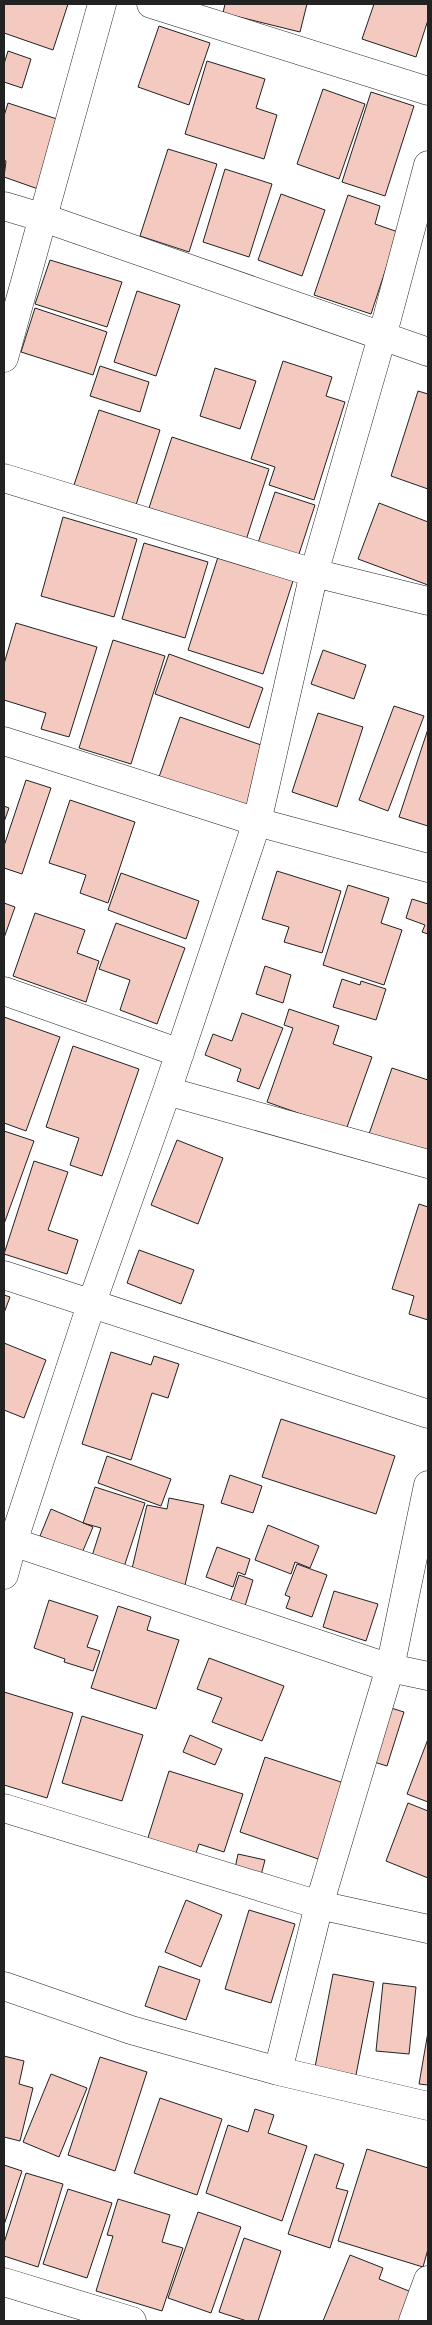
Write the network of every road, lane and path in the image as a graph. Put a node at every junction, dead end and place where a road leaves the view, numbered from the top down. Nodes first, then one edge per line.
1 (102, 4) edge
2 (151, 4) edge
3 (428, 91) edge
4 (428, 165) edge
5 (4, 206) edge
6 (44, 218) junction
7 (382, 337) junction
8 (428, 352) edge
9 (4, 358) edge
10 (4, 478) edge
11 (314, 573) junction
12 (428, 601) edge
13 (4, 741) edge
14 (258, 822) junction
15 (428, 868) edge
16 (4, 991) edge
17 (180, 1053) junction
18 (167, 1091) junction
19 (428, 1164) edge
20 (4, 1274) edge
21 (91, 1305) junction
22 (428, 1414) edge
23 (428, 1485) edge
24 (8, 1540) edge
25 (4, 1575) edge
26 (390, 1668) junction
27 (428, 1676) edge
28 (4, 1808) edge
29 (319, 1905) junction
30 (428, 1929) edge
31 (4, 1986) edge
32 (278, 2071) junction
33 (428, 2106) edge
34 (428, 2280) edge
35 (4, 2282) edge
36 (132, 2321) edge
37 (413, 2321) edge

1 - 6 street
2 - 3 street
4 - 7 street
5 - 6 street
6 - 7 street
6 - 9 street
7 - 8 street
7 - 11 street
10 - 11 street
11 - 12 street
11 - 14 street
13 - 14 street
14 - 15 street
14 - 17 street
16 - 17 street
17 - 18 street
18 - 19 street
18 - 21 street
20 - 21 street
21 - 22 street
21 - 24 street
23 - 26 street
24 - 25 street
24 - 26 street
26 - 27 street
26 - 29 street
28 - 29 street
29 - 30 street
29 - 32 street
31 - 32 street
32 - 33 street
34 - 37 street
35 - 36 street

